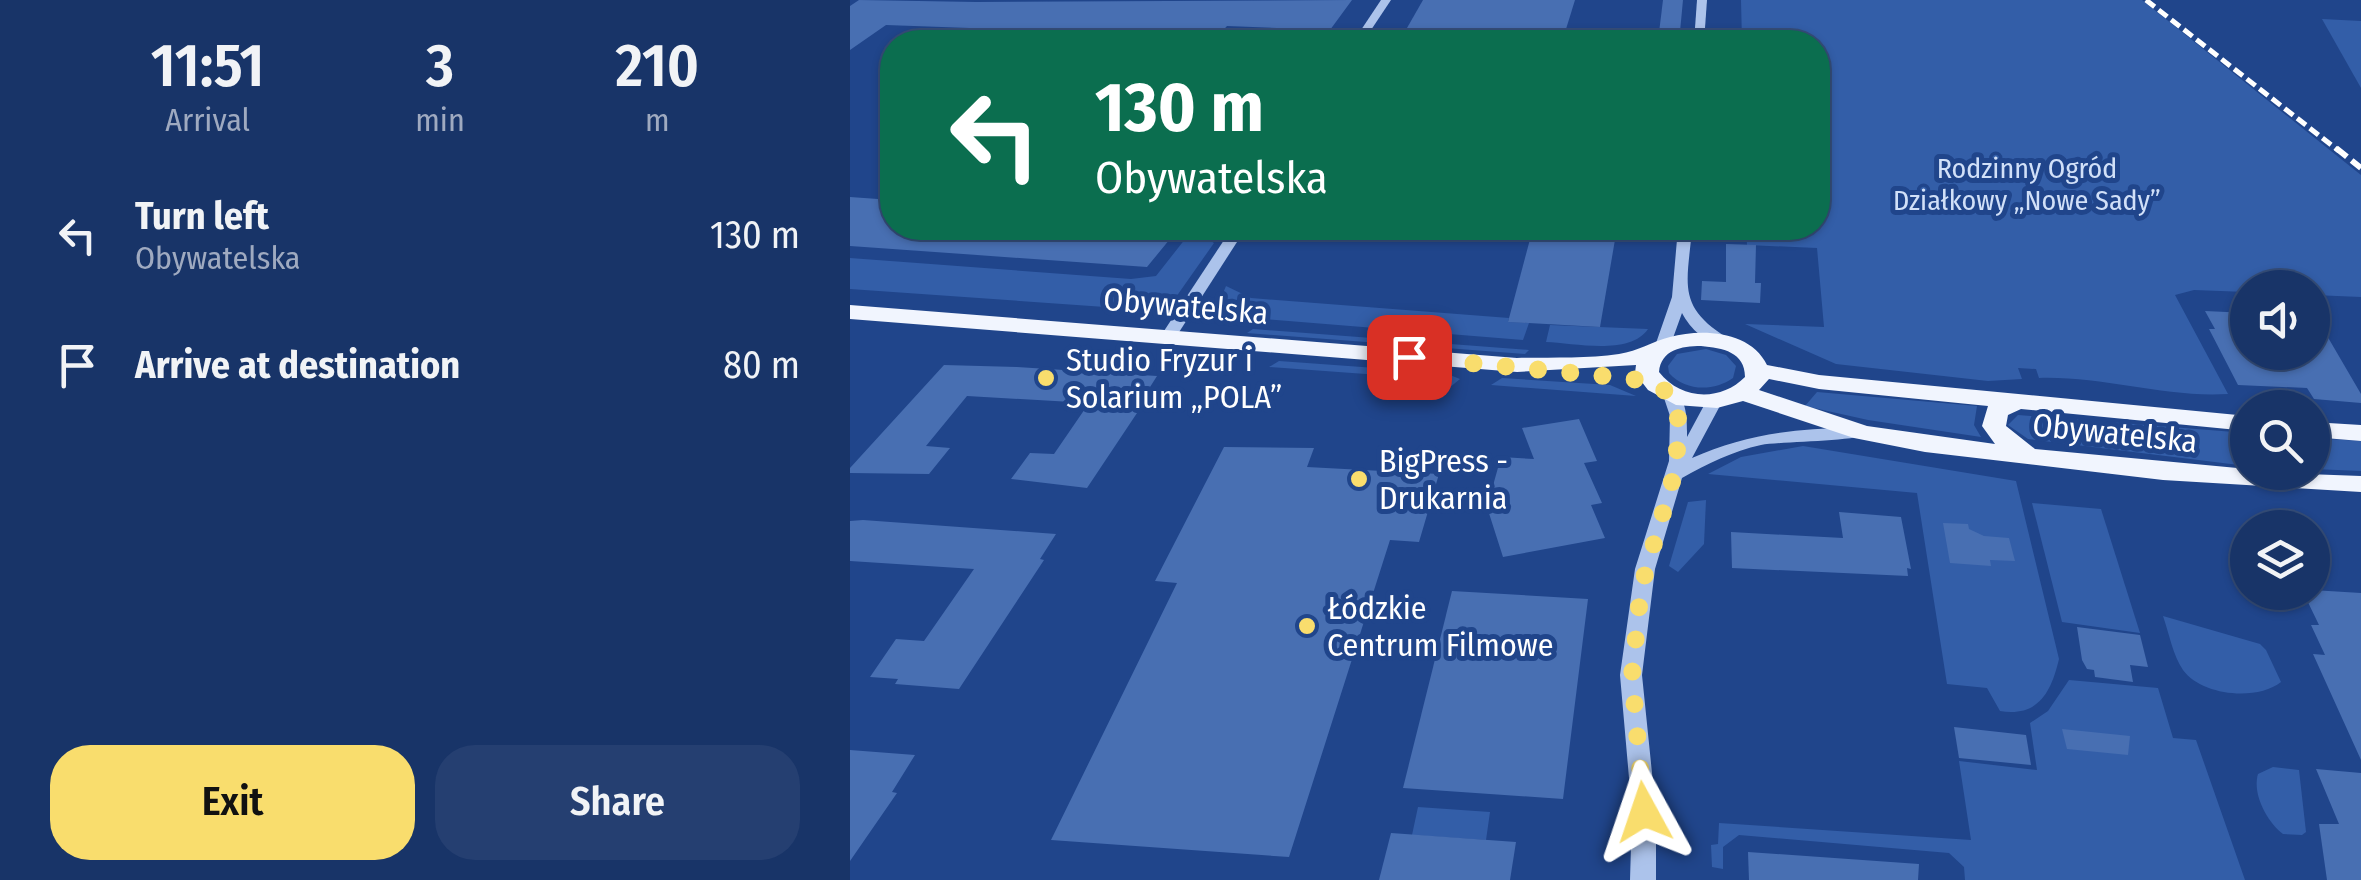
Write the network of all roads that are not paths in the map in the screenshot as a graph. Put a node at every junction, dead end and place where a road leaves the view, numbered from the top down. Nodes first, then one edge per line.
1 (1386, 0) edge
2 (1702, 0) edge
3 (1366, 30) edge
4 (1700, 30) edge
5 (1231, 240) edge
6 (1685, 240) edge
7 (1680, 297) junction
8 (850, 312) edge
9 (1168, 337) junction
10 (1722, 341) junction
11 (1657, 351) junction
12 (1517, 365) junction
13 (1758, 370) junction
14 (1662, 389) junction
15 (1743, 393) junction
16 (1714, 402) junction
17 (2015, 403) junction
18 (2230, 422) edge
19 (2330, 430) edge
20 (2361, 432) edge
21 (1863, 434) junction
22 (2030, 456) junction
23 (1676, 468) junction
24 (2361, 484) edge
25 (1643, 880) edge

1 - 3 street
2 - 4 street
5 - 9 street
6 - 7 street
7 - 10 street
7 - 11 street
8 - 9 main road, Obywatelska
9 - 12 main road, Obywatelska
10 - 11 main road, Obywatelska
10 - 13 main road
11 - 12 main road, Obywatelska
11 - 14 main road
12 - 14 main road, Obywatelska
13 - 15 main road
13 - 17 main road, Obywatelska
14 - 16 main road, Obywatelska
14 - 23 street
15 - 16 main road
15 - 21 main road, Obywatelska
16 - 23 street
17 - 18 main road, Obywatelska
17 - 22 main road
19 - 20 main road
21 - 22 main road, Obywatelska
21 - 23 street, Obywatelska
22 - 24 main road, Obywatelska
23 - 25 street

